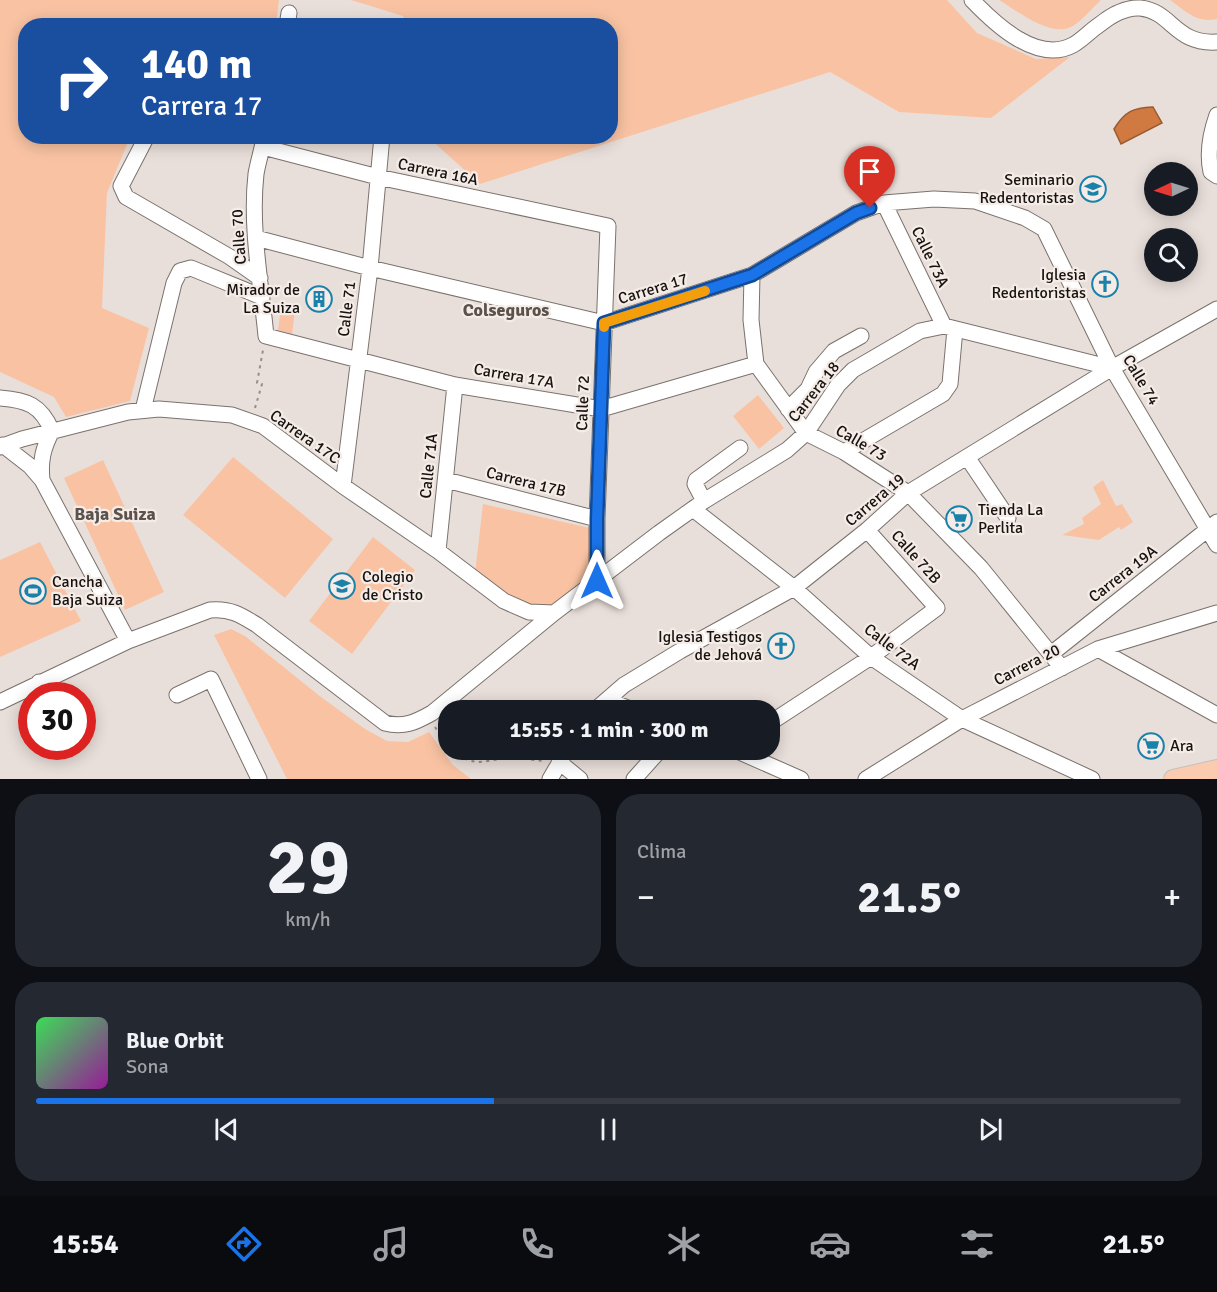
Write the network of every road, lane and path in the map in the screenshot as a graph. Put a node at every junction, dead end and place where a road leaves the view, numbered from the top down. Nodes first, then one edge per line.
1 (972, 0) edge
2 (1217, 42) edge
3 (1217, 115) edge
4 (143, 144) edge
5 (263, 144) edge
6 (271, 144) edge
7 (381, 144) edge
8 (1217, 176) edge
9 (378, 177) junction
10 (884, 203) junction
11 (608, 226) joint
12 (1044, 229) joint
13 (256, 238) junction
14 (370, 268) junction
15 (752, 275) junction
16 (260, 278) junction
17 (262, 297) junction
18 (1217, 309) edge
19 (604, 323) junction
20 (949, 328) junction
21 (266, 336) junction
22 (861, 336) dead end
23 (359, 360) junction
24 (756, 364) junction
25 (1112, 368) junction
26 (455, 385) junction
27 (0, 398) edge
28 (601, 409) junction
29 (788, 409) junction
30 (143, 410) junction
31 (252, 422) junction
32 (52, 431) junction
33 (806, 433) junction
34 (2, 446) edge
35 (740, 448) dead end
36 (844, 452) junction
37 (967, 457) junction
38 (42, 480) junction
39 (446, 480) junction
40 (343, 486) junction
41 (909, 493) junction
42 (699, 505) junction
43 (1008, 518) dead end
44 (597, 519) junction
45 (1213, 525) edge
46 (867, 530) junction
47 (1217, 545) edge
48 (438, 551) junction
49 (597, 581) junction
50 (794, 588) junction
51 (523, 610) junction
52 (554, 613) junction
53 (1217, 613) edge
54 (522, 640) junction
55 (128, 641) junction
56 (1098, 650) junction
57 (1051, 654) junction
58 (871, 657) junction
59 (1062, 668) junction
60 (55, 682) edge
61 (177, 695) dead end
62 (18, 697) edge
63 (607, 700) edge
64 (0, 702) edge
65 (430, 714) junction
66 (1217, 715) edge
67 (780, 716) edge
68 (962, 719) junction
69 (438, 729) edge
70 (470, 760) edge
71 (497, 760) edge
72 (561, 760) edge
73 (566, 760) edge
74 (651, 760) edge
75 (758, 760) edge
76 (1217, 769) edge
77 (259, 779) edge
78 (550, 779) edge
79 (580, 779) edge
80 (634, 779) edge
81 (801, 779) edge
82 (866, 779) edge
83 (1092, 779) edge
84 (1173, 779) edge

1 - 2 street
3 - 8 street
4 - 16 street
5 - 13 street, Calle 70
6 - 9 street, Carrera 16A
7 - 9 street, Calle 71
9 - 11 street, Carrera 16A
9 - 14 street, Calle 71
10 - 12 street, Carrera 17
10 - 15 street, Carrera 17
10 - 20 street, Calle 73A
11 - 19 street, Calle 72
12 - 25 street, Calle 74
13 - 14 street, Carrera 17
13 - 16 street, Calle 70
14 - 19 street, Carrera 17
14 - 23 street, Calle 71
15 - 19 street, Carrera 17
15 - 24 street, Calle 73
16 - 17 street, Calle 70
17 - 21 street, Calle 70
17 - 30 street
18 - 25 street, Carrera 19
19 - 28 street, Calle 72
20 - 25 street
20 - 33 street, Carrera 18
20 - 36 street
21 - 23 street, Carrera 17A
21 - 31 path
22 - 29 street
23 - 26 street, Carrera 17A
23 - 40 street, Calle 71
24 - 28 street, Carrera 17A
24 - 29 street, Calle 73
25 - 37 street, Carrera 19
25 - 45 street, Calle 74
26 - 28 street, Carrera 17A
26 - 39 street, Calle 71A
27 - 32 street
28 - 44 street, Calle 72
29 - 33 street, Calle 73
30 - 31 street, Carrera 17C
30 - 32 street, Carrera 17C
31 - 40 street, Carrera 17C
32 - 34 street, Carrera 17C
32 - 38 street
33 - 36 street, Calle 73
33 - 42 street, Carrera 18
34 - 38 street
35 - 42 street
36 - 41 street, Calle 73
37 - 41 street, Carrera 19
37 - 43 street
38 - 55 street
39 - 44 street, Carrera 17B
39 - 48 street, Calle 71A
40 - 48 street, Carrera 17C
41 - 46 street, Carrera 19
41 - 57 street, Calle 73
42 - 49 street, Carrera 18
42 - 50 street, Calle 72A
44 - 49 street, Calle 72
45 - 47 street, Calle 74
45 - 57 street, Carrera 19A
46 - 50 street, Carrera 19
46 - 58 street, Calle 72B
48 - 51 street, Carrera 17C
49 - 52 street, Carrera 18
50 - 58 street, Calle 72A
50 - 63 street, Carrera 19
51 - 52 street, Carrera 17C
51 - 54 street
52 - 54 street, Carrera 18
53 - 56 street, Carrera 20
54 - 65 street, Carrera 18
55 - 60 street, Carrera 18
55 - 65 street, Carrera 18
56 - 59 street, Carrera 20
56 - 66 street
57 - 59 street, Calle 73
58 - 67 street
58 - 68 street, Calle 72A
59 - 68 street, Carrera 20
61 - 77 street
62 - 64 street, Carrera 18
65 - 69 path
68 - 82 street, Carrera 20
68 - 83 street, Calle 72A
70 - 71 path
72 - 78 street
73 - 79 street
74 - 80 street
75 - 81 street
76 - 84 main road

